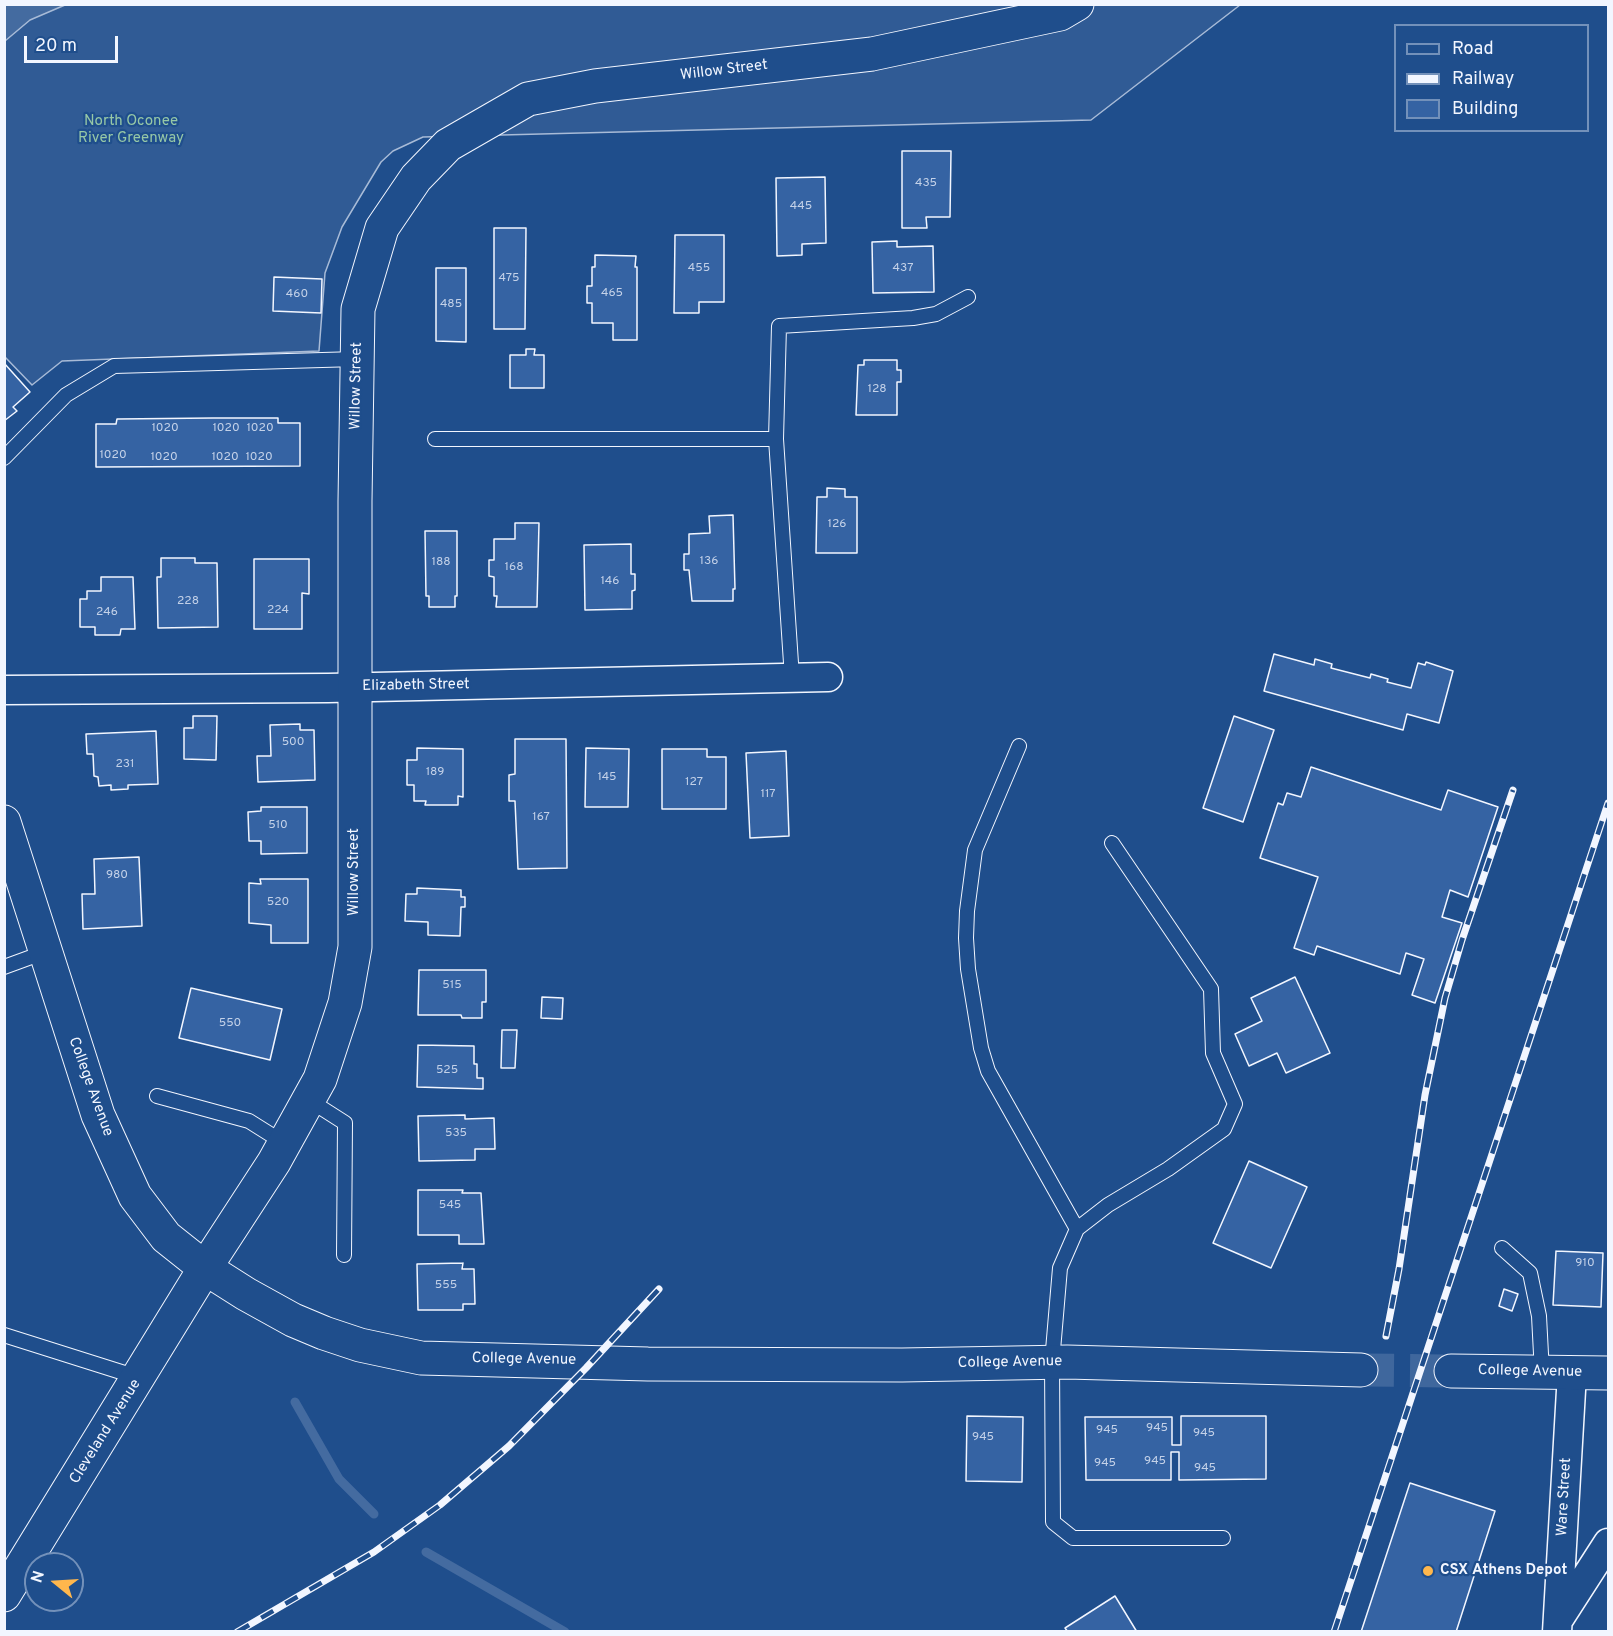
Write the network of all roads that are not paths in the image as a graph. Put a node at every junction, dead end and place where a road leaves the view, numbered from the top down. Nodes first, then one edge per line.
1 (1077, 4) edge
2 (968, 297) dead end
3 (357, 359) junction
4 (435, 439) dead end
5 (776, 440) junction
6 (4, 458) edge
7 (828, 677) dead end
8 (792, 678) junction
9 (354, 687) junction
10 (4, 690) edge
11 (1019, 746) dead end
12 (4, 822) edge
13 (1112, 843) dead end
14 (45, 952) junction
15 (4, 967) edge
16 (157, 1096) dead end
17 (309, 1100) junction
18 (284, 1143) junction
19 (1077, 1229) junction
20 (1502, 1248) dead end
21 (344, 1255) dead end
22 (205, 1268) junction
23 (4, 1335) edge
24 (1052, 1362) junction
25 (1361, 1370) tunnel mouth
26 (1451, 1371) tunnel mouth
27 (1557, 1373) junction
28 (1608, 1374) edge
29 (139, 1377) junction
30 (1223, 1538) dead end
31 (1608, 1543) edge
32 (4, 1595) edge
33 (1557, 1626) edge

1 - 3 street, Willow Street
2 - 5 lane
3 - 6 lane
3 - 9 street, Willow Street
4 - 5 lane
5 - 8 lane
7 - 8 street, Elizabeth Street
8 - 9 street, Elizabeth Street
9 - 10 street, Elizabeth Street
9 - 17 street, Willow Street
11 - 19 lane
12 - 14 street, College Avenue
13 - 19 lane
14 - 15 lane
14 - 22 street, College Avenue
16 - 18 lane
17 - 18 street, Willow Street
17 - 21 lane
18 - 22 street, Willow Street
19 - 24 lane
20 - 27 lane
22 - 24 street, College Avenue
22 - 29 street, Cleveland Avenue
23 - 29 lane
24 - 25 street, College Avenue
24 - 30 lane
26 - 27 street, College Avenue
27 - 28 street, College Avenue
27 - 33 street, Ware Street
29 - 32 street, Cleveland Avenue
31 - 33 street, Ware Street

